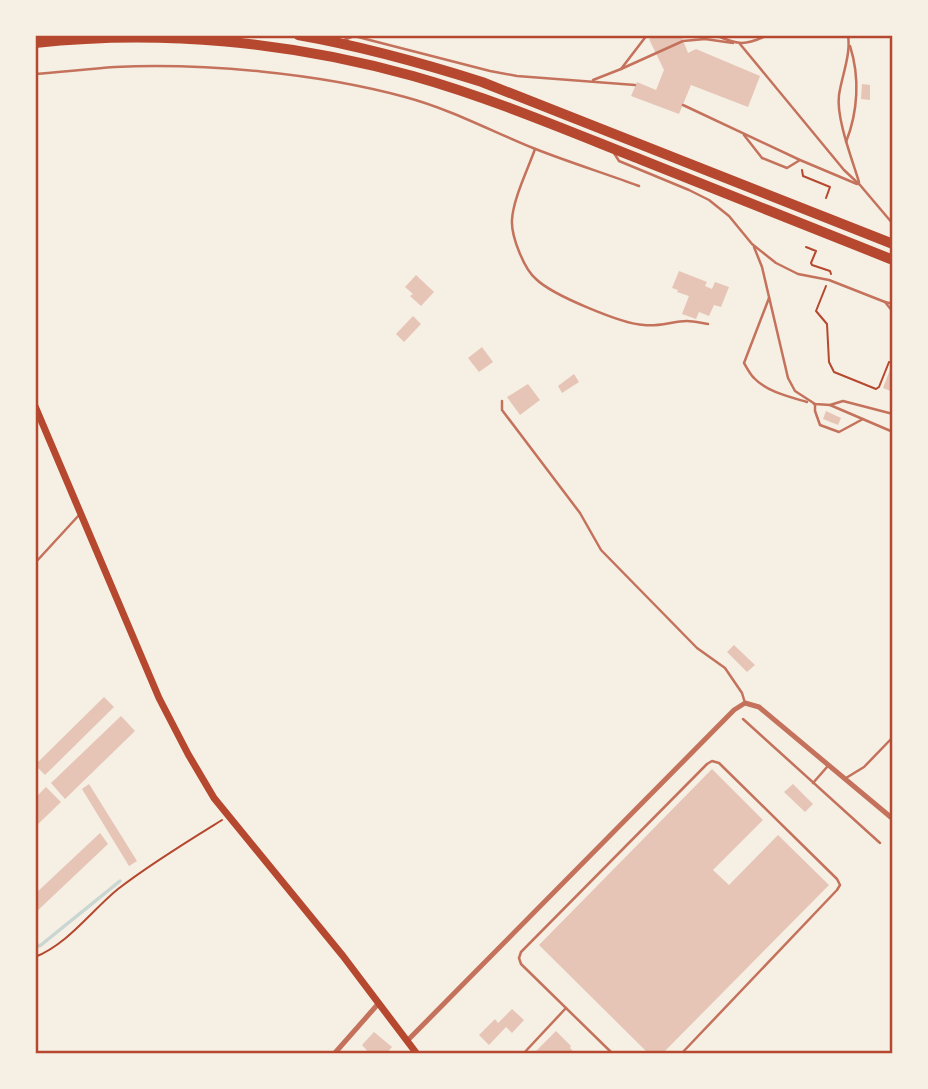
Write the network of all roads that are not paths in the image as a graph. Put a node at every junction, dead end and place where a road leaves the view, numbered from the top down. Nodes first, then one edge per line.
1 (298, 35) edge
2 (648, 35) edge
3 (715, 35) edge
4 (768, 35) edge
5 (848, 35) edge
6 (337, 42) junction
7 (849, 42) junction
8 (35, 43) edge
9 (733, 43) junction
10 (740, 44) junction
11 (621, 69) junction
12 (35, 74) edge
13 (591, 81) junction
14 (635, 85) dead end
15 (683, 105) dead end
16 (742, 133) junction
17 (846, 142) junction
18 (610, 147) junction
19 (535, 149) junction
20 (800, 160) junction
21 (860, 185) junction
22 (639, 186) dead end
23 (893, 223) edge
24 (752, 244) junction
25 (893, 244) edge
26 (893, 260) edge
27 (769, 298) junction
28 (885, 302) junction
29 (893, 308) edge
30 (708, 324) dead end
31 (502, 401) dead end
32 (815, 404) junction
33 (830, 405) junction
34 (35, 406) edge
35 (893, 414) edge
36 (863, 419) junction
37 (893, 432) edge
38 (82, 513) junction
39 (35, 563) edge
40 (745, 704) junction
41 (743, 719) dead end
42 (893, 737) edge
43 (829, 765) junction
44 (844, 778) junction
45 (813, 783) junction
46 (893, 818) edge
47 (880, 844) dead end
48 (378, 1004) junction
49 (566, 1008) junction
50 (407, 1041) junction
51 (334, 1054) edge
52 (417, 1054) edge
53 (523, 1054) edge
54 (613, 1054) edge
55 (681, 1054) edge

1 - 6 highway
2 - 11 lane
3 - 9 lane
4 - 10 lane
5 - 7 lane
6 - 13 lane
6 - 25 highway
7 - 17 lane
7 - 17 lane
8 - 18 highway
9 - 10 lane
9 - 11 lane
10 - 21 lane
11 - 13 lane
12 - 19 lane
13 - 14 lane
15 - 16 lane
16 - 20 lane
16 - 20 lane
17 - 21 lane
18 - 24 lane
18 - 26 highway
19 - 22 lane
19 - 30 lane
20 - 21 lane
21 - 23 lane
24 - 27 lane
24 - 28 lane
27 - 32 lane
27 - 32 lane
28 - 29 lane
28 - 29 lane
31 - 40 lane
32 - 33 lane
32 - 36 lane
33 - 35 lane
33 - 36 lane
34 - 38 main road
36 - 37 lane
38 - 39 lane
38 - 48 main road
40 - 43 street
40 - 50 street
41 - 45 lane
42 - 44 lane
43 - 44 street
43 - 45 lane
44 - 46 street
45 - 47 lane
48 - 50 main road
48 - 51 street
49 - 53 lane
49 - 54 lane
49 - 55 lane
50 - 52 main road

